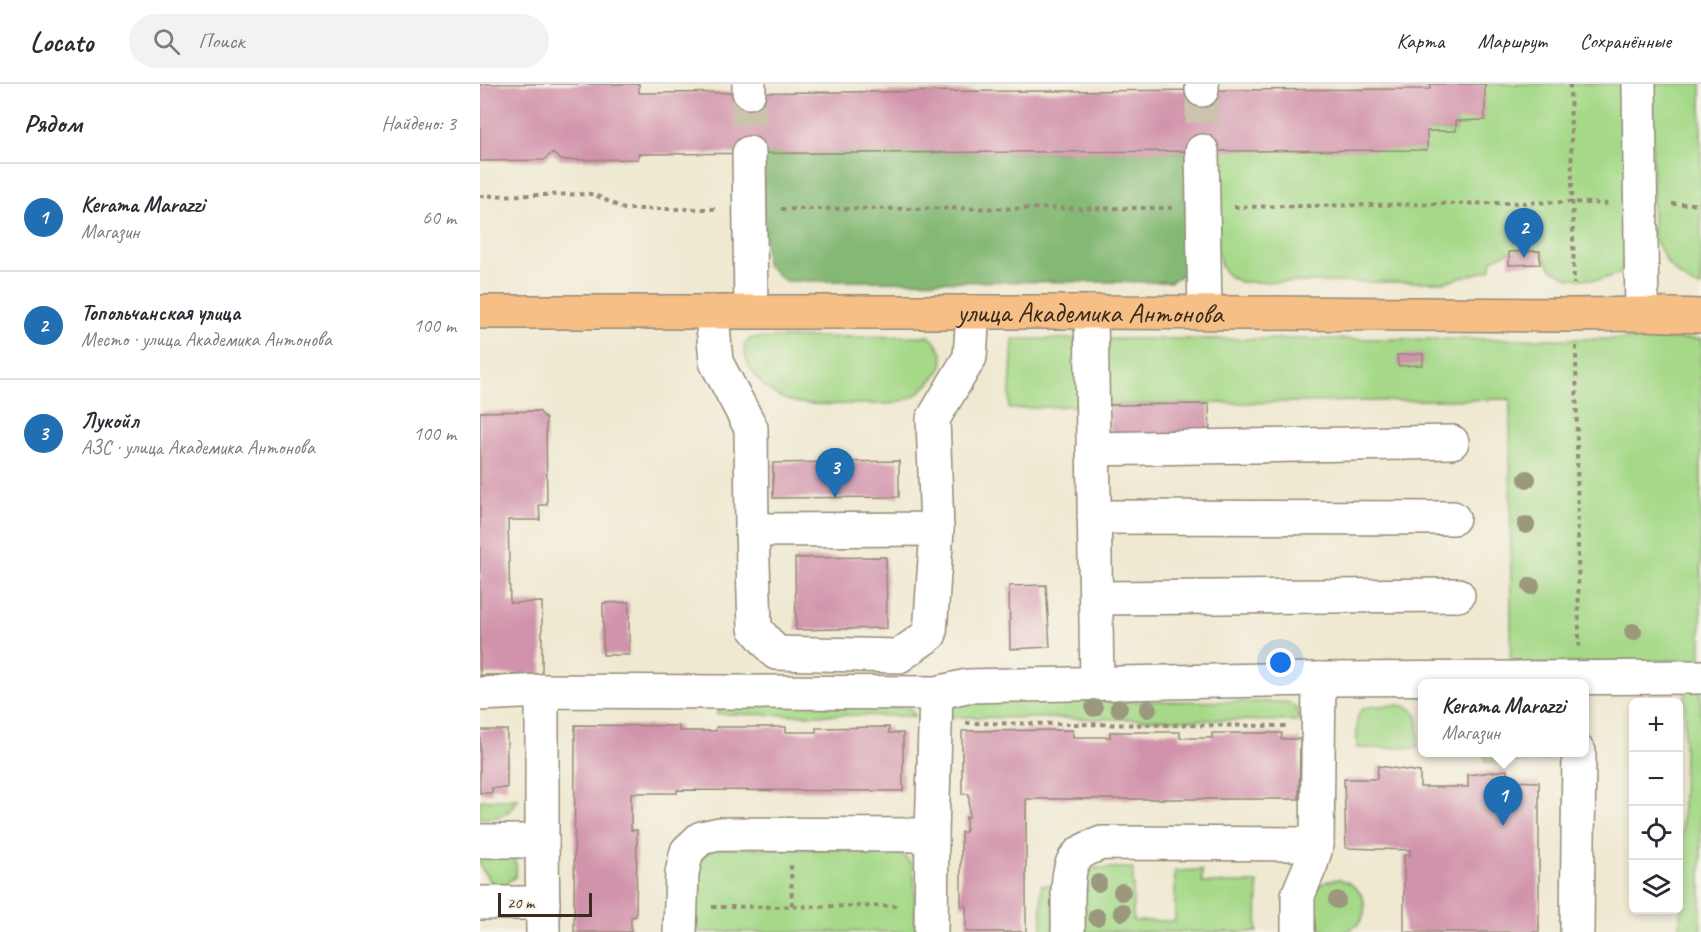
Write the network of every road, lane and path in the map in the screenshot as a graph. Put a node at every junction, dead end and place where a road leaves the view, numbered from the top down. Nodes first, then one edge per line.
1 (1570, 84) edge
2 (1639, 84) edge
3 (1202, 151) tunnel mouth
4 (749, 153) tunnel mouth
5 (480, 196) edge
6 (1572, 202) junction
7 (1701, 204) edge
8 (1641, 205) junction
9 (1203, 208) junction
10 (750, 209) junction
11 (751, 311) junction
12 (480, 312) edge
13 (712, 312) junction
14 (973, 312) junction
15 (1091, 312) junction
16 (1205, 312) junction
17 (1642, 314) junction
18 (1575, 315) junction
19 (1701, 316) edge
20 (1452, 442) dead end
21 (1093, 449) junction
22 (1094, 517) junction
23 (1453, 518) dead end
24 (937, 529) junction
25 (752, 530) junction
26 (1458, 595) dead end
27 (1096, 597) junction
28 (1701, 677) edge
29 (1319, 679) junction
30 (1579, 679) edge
31 (1418, 680) edge
32 (1589, 681) edge
33 (1097, 683) junction
34 (542, 691) junction
35 (480, 694) edge
36 (936, 708) junction
37 (1318, 726) junction
38 (1579, 757) edge
39 (790, 834) junction
40 (932, 835) junction
41 (480, 841) edge
42 (542, 841) junction
43 (1317, 844) junction
44 (480, 903) edge
45 (792, 906) junction
46 (543, 918) edge
47 (931, 919) edge
48 (680, 920) edge
49 (1068, 932) edge
50 (1298, 932) edge
51 (1577, 932) edge

1 - 6 path
2 - 8 lane
3 - 9 lane
4 - 10 lane
5 - 10 path
6 - 8 path
6 - 9 path
6 - 18 path
7 - 8 path
8 - 17 lane
9 - 10 path
9 - 16 lane
10 - 11 lane
11 - 13 main road, улица Академика Антонова
11 - 14 main road, улица Академика Антонова
12 - 13 main road, улица Академика Антонова
13 - 25 lane
14 - 15 main road, улица Академика Антонова
14 - 24 lane
15 - 16 main road, улица Академика Антонова
15 - 21 lane
16 - 18 main road, улица Академика Антонова
17 - 18 main road, улица Академика Антонова
17 - 19 main road, улица Академика Антонова
18 - 30 path
20 - 21 lane
21 - 22 lane
22 - 23 lane
22 - 27 lane
24 - 25 lane
24 - 25 lane
26 - 27 lane
27 - 33 lane
28 - 32 lane
29 - 31 lane
29 - 33 lane
29 - 37 lane
33 - 36 lane
34 - 35 lane
34 - 36 lane
34 - 42 lane
36 - 37 path
36 - 40 lane
37 - 43 lane
38 - 51 lane
39 - 40 lane
39 - 45 path
39 - 48 lane
40 - 47 lane
41 - 42 lane
42 - 46 lane
43 - 49 lane
43 - 50 lane
44 - 46 lane
45 - 47 path
45 - 48 path

